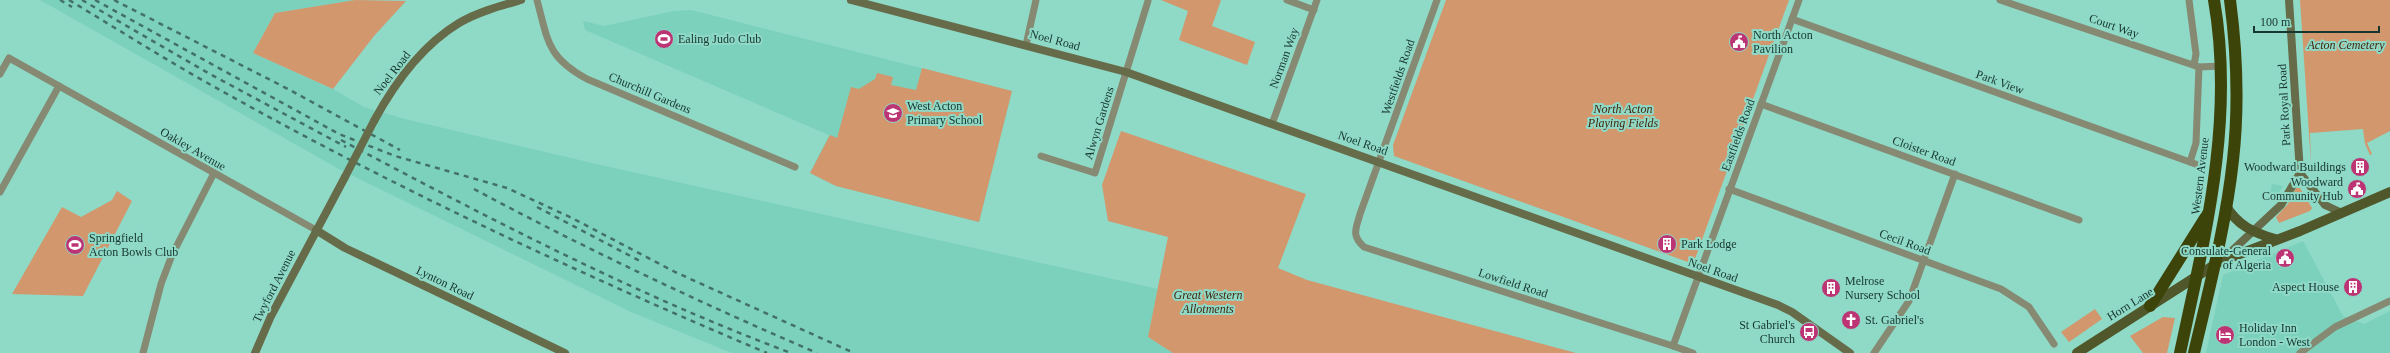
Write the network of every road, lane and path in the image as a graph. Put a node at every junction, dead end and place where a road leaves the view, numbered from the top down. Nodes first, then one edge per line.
1 (521, 0) edge
2 (537, 0) edge
3 (851, 0) edge
4 (1036, 0) edge
5 (1287, 0) edge
6 (1317, 0) edge
7 (1437, 0) edge
8 (1799, 0) edge
9 (2000, 0) edge
10 (2188, 0) edge
11 (2214, 0) edge
12 (2230, 0) edge
13 (2289, 0) edge
14 (1148, 1) dead end
15 (1314, 10) junction
16 (1792, 18) junction
17 (1026, 45) junction
18 (2197, 66) junction
19 (2221, 66) junction
20 (1126, 72) junction
21 (0, 74) edge
22 (59, 86) junction
23 (1761, 104) junction
24 (1272, 124) junction
25 (1041, 156) dead end
26 (1380, 161) junction
27 (2190, 162) junction
28 (2201, 166) dead end
29 (794, 167) dead end
30 (2300, 172) junction
31 (214, 173) junction
32 (1955, 174) junction
33 (1729, 189) junction
34 (0, 192) edge
35 (2390, 192) edge
36 (2226, 206) junction
37 (2211, 209) junction
38 (2342, 213) junction
39 (2079, 220) dead end
40 (316, 230) junction
41 (2253, 231) junction
42 (2275, 239) junction
43 (1925, 260) junction
44 (2217, 264) junction
45 (2196, 276) junction
46 (1697, 277) junction
47 (2390, 300) edge
48 (2150, 306) junction
49 (2054, 344) dead end
50 (1673, 346) junction
51 (143, 353) edge
52 (255, 353) edge
53 (565, 353) edge
54 (1693, 353) edge
55 (1850, 353) edge
56 (1874, 353) edge
57 (2077, 353) edge
58 (2180, 353) edge
59 (2194, 353) edge
60 (2300, 353) edge

1 - 40 street, Noel Road, bridge
2 - 29 street, Churchill Gardens
3 - 17 street, Noel Road
4 - 17 street
5 - 15 street
6 - 15 street, Norman Way
7 - 26 street, Westfields Road
8 - 16 street, Eastfields Road
9 - 18 street, Court Way
10 - 18 street
11 - 19 highway, Western Avenue
12 - 36 highway
13 - 30 street, Park Royal Road
14 - 20 street
15 - 24 street, Norman Way
16 - 23 street, Eastfields Road
16 - 27 street, Park View
17 - 20 street, Noel Road
18 - 19 street, Court Way
18 - 27 street
19 - 37 highway, Western Avenue
20 - 24 street, Noel Road
20 - 25 street, Alwyn Gardens
21 - 22 street, Oakley Avenue
22 - 31 street, Oakley Avenue
22 - 34 street
23 - 32 street, Cloister Road
23 - 33 street, Eastfields Road
24 - 26 street, Noel Road
26 - 46 street, Noel Road
26 - 50 street, Lowfield Road
27 - 28 street, Park View
30 - 38 street
30 - 41 street
31 - 40 street, Oakley Avenue
31 - 51 street
32 - 39 street, Cloister Road
32 - 43 street
33 - 43 street, Cecil Road
33 - 46 street, Eastfields Road
35 - 38 main road, Horn Lane
36 - 41 main road
36 - 44 highway
37 - 45 highway, Western Avenue
37 - 48 highway
38 - 42 main road, Horn Lane
40 - 52 street, Twyford Avenue
40 - 53 street, Lynton Road
41 - 42 main road
41 - 44 street
42 - 44 main road, Horn Lane
43 - 49 street, Cecil Road
43 - 56 street
44 - 45 main road, Horn Lane
44 - 59 highway
45 - 48 main road, Horn Lane
45 - 58 highway, Western Avenue
46 - 50 street
46 - 55 street, Noel Road
47 - 60 street
48 - 57 main road, Horn Lane
50 - 54 street

